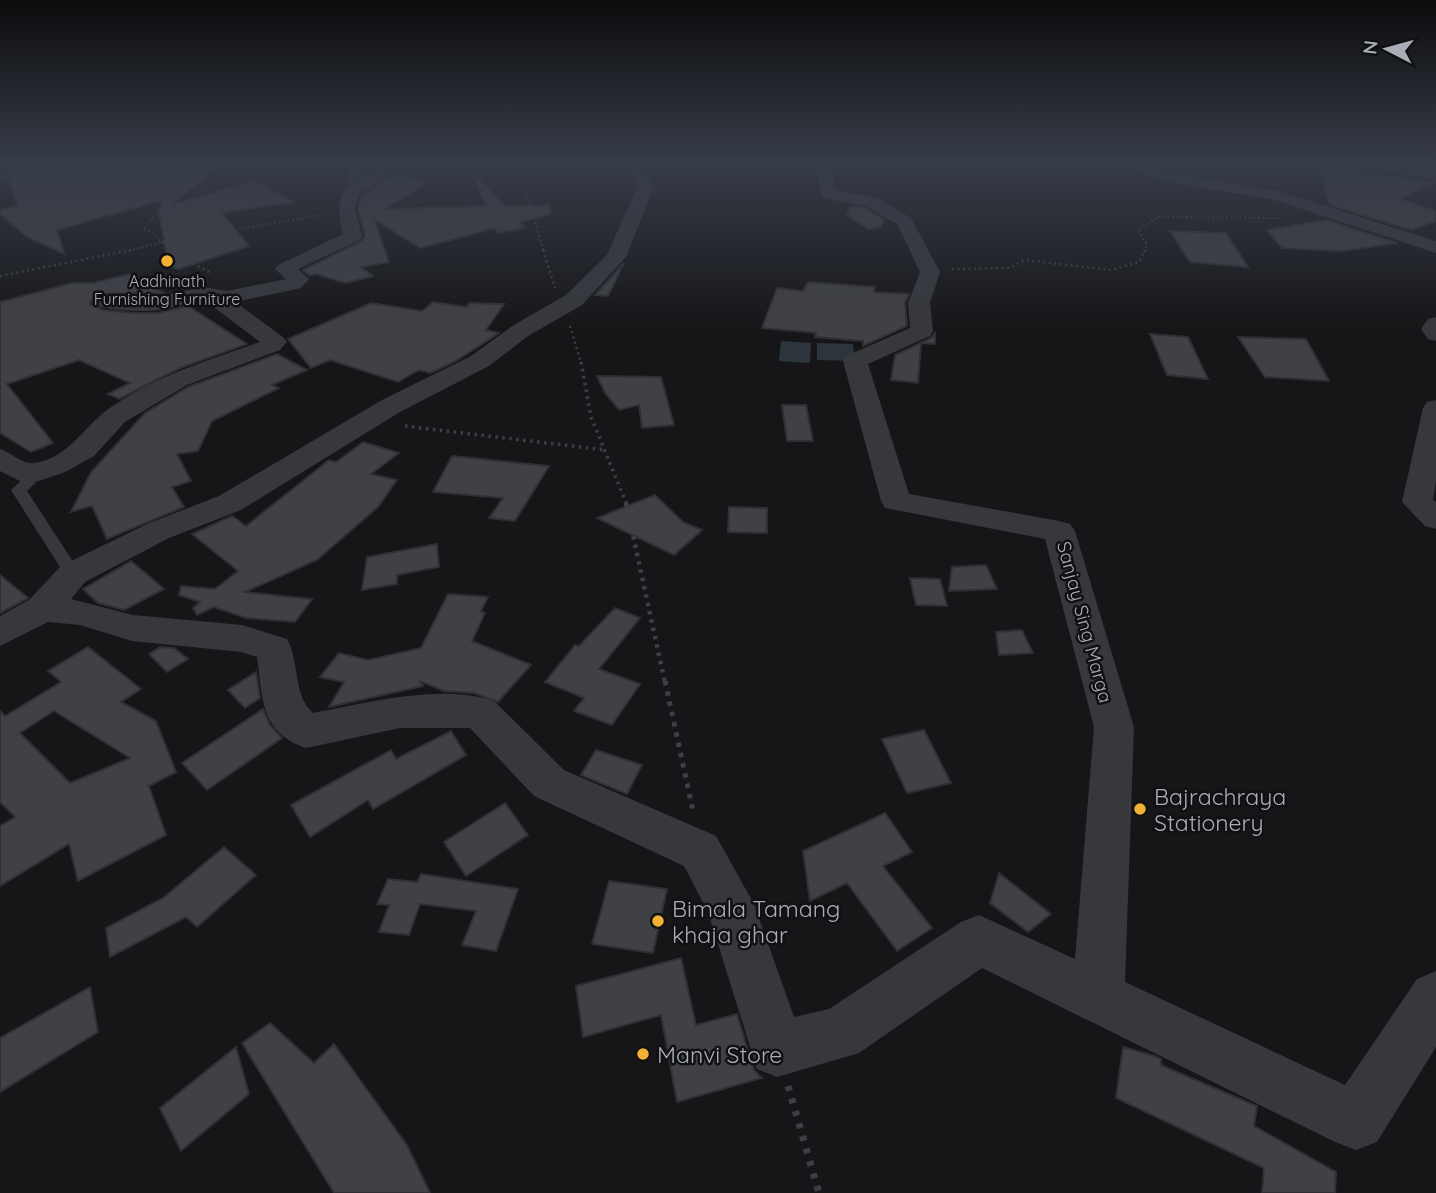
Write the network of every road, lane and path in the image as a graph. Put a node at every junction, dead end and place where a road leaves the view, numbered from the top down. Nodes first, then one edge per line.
1 (152, 218) edge
2 (302, 218) edge
3 (348, 218) edge
4 (533, 218) edge
5 (632, 218) edge
6 (898, 218) edge
7 (1157, 218) edge
8 (1261, 218) edge
9 (1297, 218) edge
10 (1345, 218) edge
11 (162, 242) junction
12 (1436, 247) edge
13 (930, 272) junction
14 (0, 276) edge
15 (220, 295) junction
16 (103, 302) dead end
17 (562, 306) junction
18 (1436, 324) edge
19 (1436, 334) edge
20 (1436, 408) edge
21 (366, 421) junction
22 (605, 450) junction
23 (0, 458) edge
24 (39, 472) junction
25 (1436, 519) edge
26 (73, 573) junction
27 (42, 609) junction
28 (0, 633) edge
29 (702, 853) junction
30 (1098, 997) junction
31 (1436, 998) edge
32 (778, 1049) junction
33 (819, 1193) edge

1 - 11 path
2 - 11 path
3 - 15 street
4 - 17 path
5 - 17 street
6 - 13 street
7 - 13 path
8 - 9 path
10 - 12 street
11 - 14 path
11 - 15 path
13 - 30 street, Sanjay Sing Marga
15 - 16 street
15 - 24 street
17 - 21 street
17 - 22 path
18 - 19 street
20 - 25 street
21 - 22 path
21 - 26 street
22 - 29 path
23 - 24 street
24 - 26 lane
26 - 27 street
27 - 28 street
27 - 29 street
29 - 32 street
30 - 31 street
30 - 32 street
32 - 33 path

